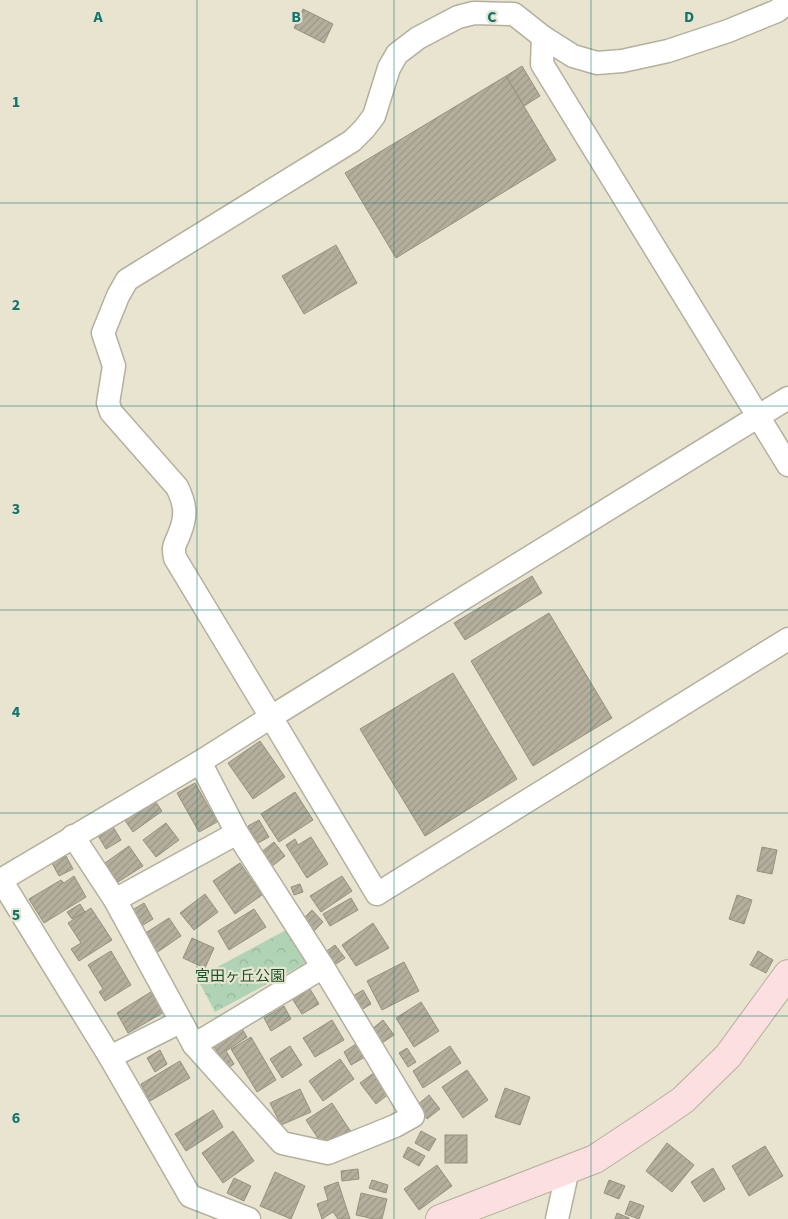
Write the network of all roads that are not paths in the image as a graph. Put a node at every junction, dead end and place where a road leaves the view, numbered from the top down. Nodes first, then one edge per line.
1 (784, 11) edge
2 (544, 37) junction
3 (788, 398) edge
4 (759, 416) junction
5 (788, 464) edge
6 (788, 640) edge
7 (271, 717) junction
8 (200, 762) junction
9 (237, 833) junction
10 (73, 836) junction
11 (0, 880) edge
12 (115, 900) junction
13 (323, 967) junction
14 (788, 974) edge
15 (180, 1022) junction
16 (194, 1045) junction
17 (110, 1057) junction
18 (568, 1169) junction
19 (249, 1219) edge
20 (440, 1219) edge
21 (557, 1219) edge

1 - 2 street
2 - 4 street
2 - 7 street
3 - 4 street
4 - 5 street
4 - 7 street
6 - 7 street
7 - 8 street
8 - 9 street
8 - 10 street
9 - 12 street
9 - 13 street
10 - 11 street
10 - 12 street
11 - 17 street
12 - 15 street
13 - 16 street
13 - 16 street
14 - 18 street
15 - 16 street
15 - 17 street
17 - 19 street
18 - 20 street
18 - 21 street

